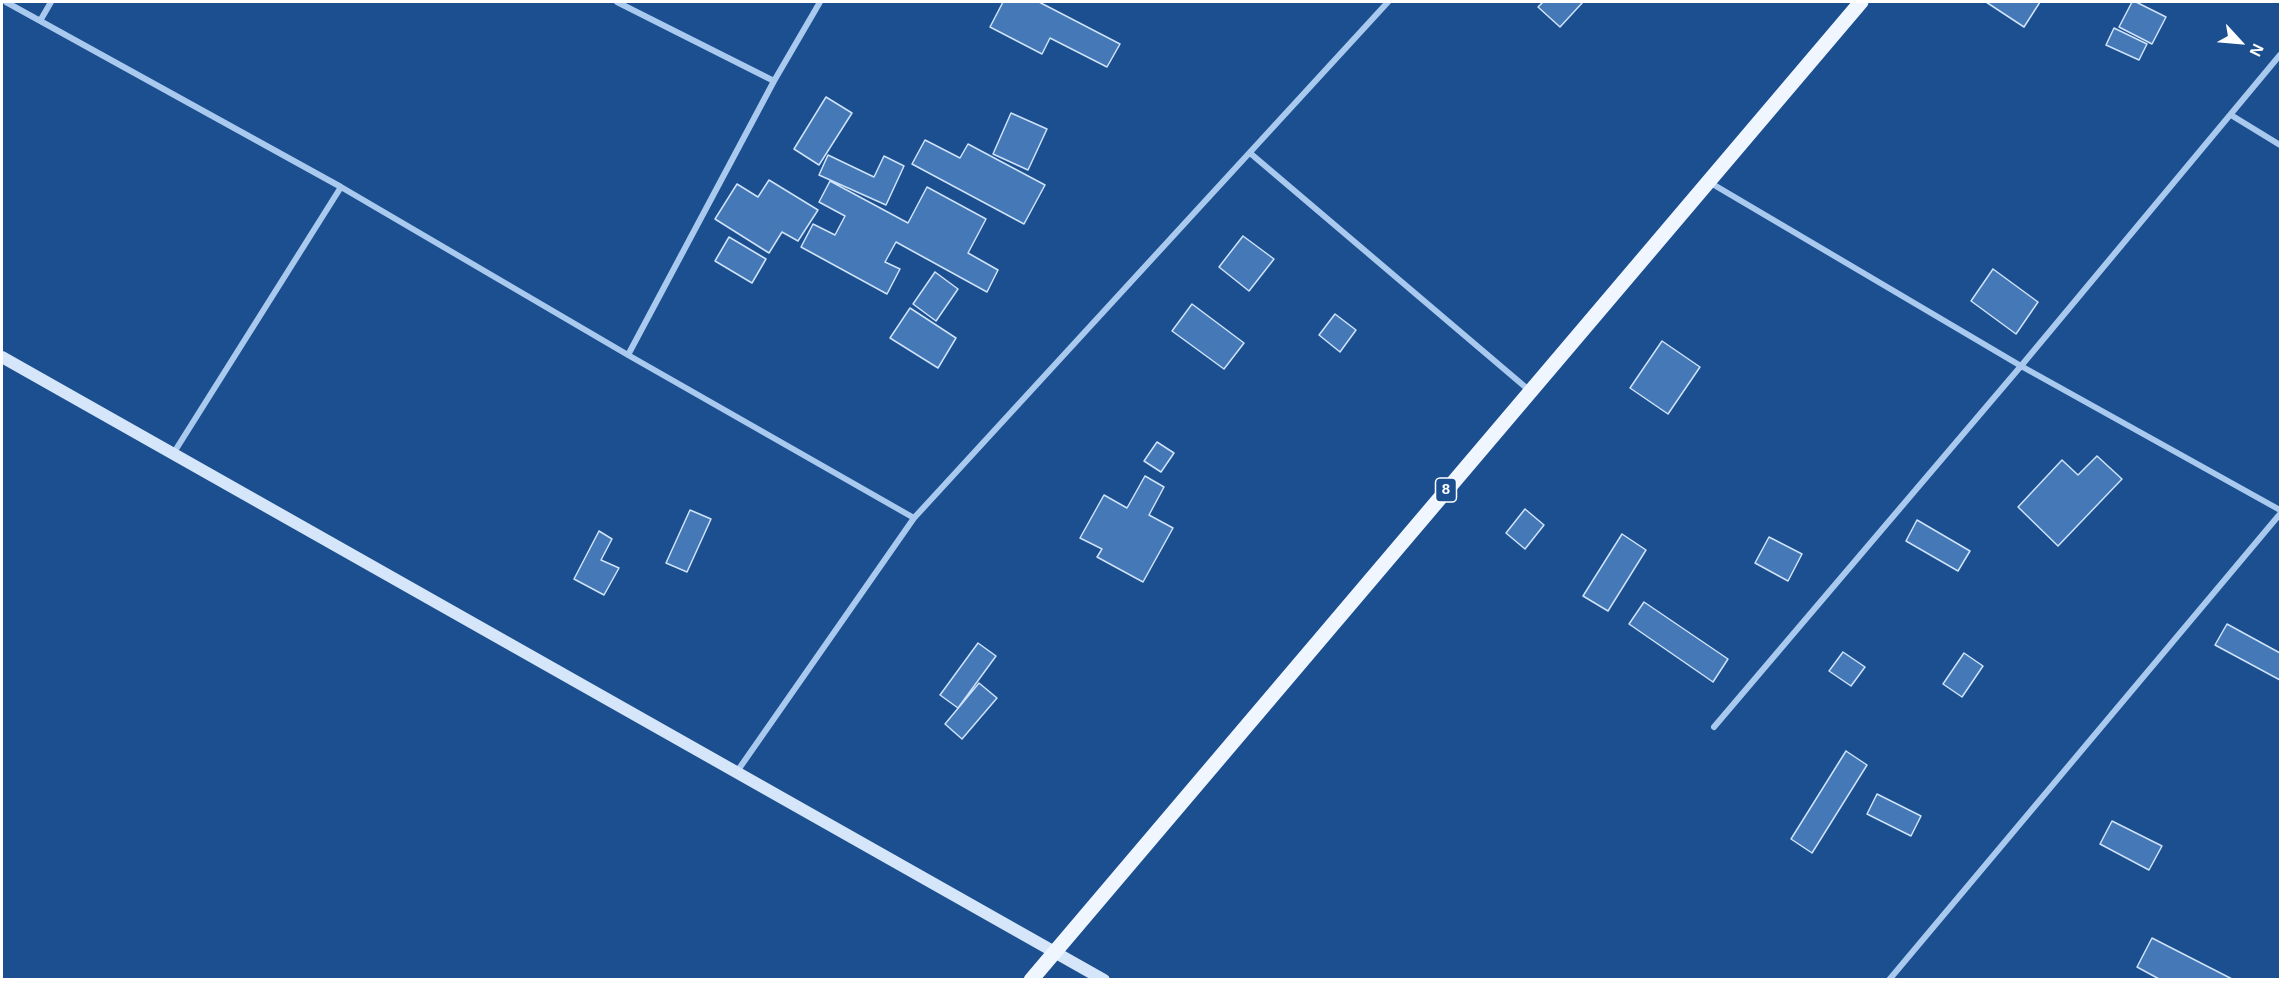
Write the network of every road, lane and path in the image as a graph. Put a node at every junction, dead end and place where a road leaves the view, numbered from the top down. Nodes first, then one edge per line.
1 (6, 2) edge
2 (51, 2) edge
3 (617, 2) edge
4 (820, 2) edge
5 (1388, 2) edge
6 (1861, 2) edge
7 (40, 21) junction
8 (2280, 55) edge
9 (774, 81) junction
10 (2231, 115) junction
11 (2280, 145) edge
12 (1250, 153) junction
13 (1708, 182) junction
14 (341, 187) junction
15 (628, 355) junction
16 (2, 357) edge
17 (2021, 366) junction
18 (1530, 391) junction
19 (173, 454) junction
20 (2280, 512) edge
21 (914, 518) junction
22 (1714, 727) dead end
23 (736, 773) junction
24 (1055, 952) junction
25 (1031, 980) edge
26 (1104, 980) edge
27 (1889, 980) edge

1 - 7 street
2 - 7 street
3 - 9 street
4 - 9 street
5 - 12 street
6 - 13 main road, 8
7 - 14 street
8 - 10 street
9 - 15 street
10 - 11 street
10 - 17 street
12 - 18 street
12 - 21 street
13 - 17 street
13 - 18 main road, 8
14 - 15 street
14 - 19 street
15 - 21 street
16 - 19 street
17 - 20 street
17 - 22 street
18 - 24 main road, 8
19 - 23 street
20 - 27 street
21 - 23 street
23 - 24 street
24 - 25 main road, 8
24 - 26 street

